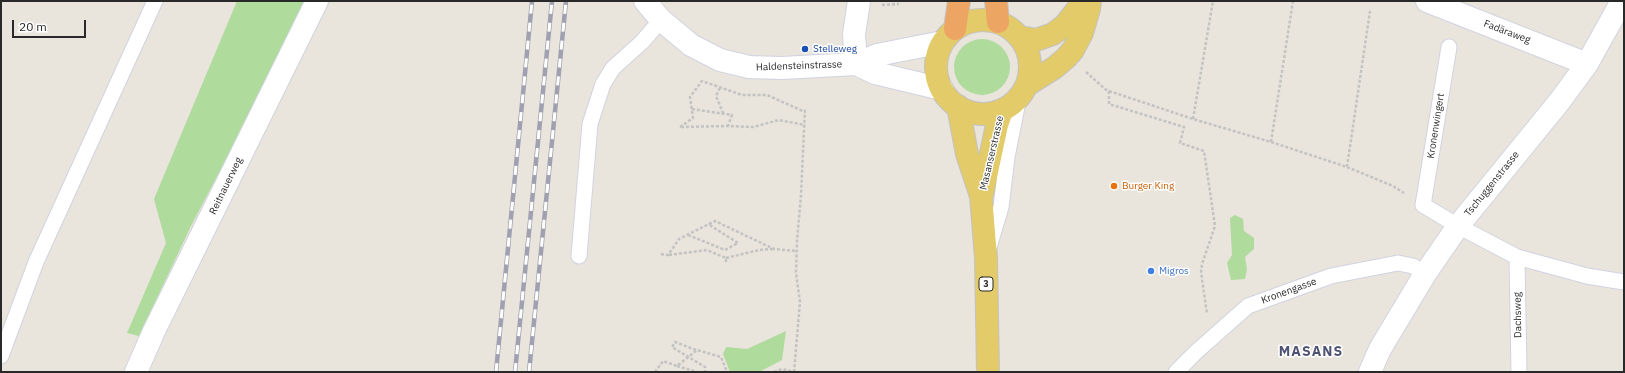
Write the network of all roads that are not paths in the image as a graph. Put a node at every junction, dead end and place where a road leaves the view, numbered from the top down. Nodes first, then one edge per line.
1 (155, 1) edge
2 (317, 1) edge
3 (645, 1) edge
4 (858, 1) edge
5 (959, 1) edge
6 (996, 1) edge
7 (1084, 1) edge
8 (1090, 1) edge
9 (1427, 1) edge
10 (1622, 1) edge
11 (661, 20) junction
12 (998, 22) junction
13 (949, 36) junction
14 (1020, 37) junction
15 (1449, 47) dead end
16 (856, 64) junction
17 (1587, 64) junction
18 (942, 89) junction
19 (1016, 97) junction
20 (958, 106) junction
21 (981, 196) junction
22 (1458, 226) junction
23 (579, 256) dead end
24 (1517, 257) junction
25 (986, 258) junction
26 (1425, 274) junction
27 (1624, 282) edge
28 (1, 356) edge
29 (136, 372) edge
30 (988, 372) edge
31 (1176, 372) edge
32 (1370, 372) edge
33 (1519, 372) edge

1 - 28 lane
2 - 29 street, Reitnauerweg
3 - 11 street, Haldensteinstrasse
4 - 16 street
5 - 13 highway
6 - 12 highway
7 - 14 main road
8 - 19 main road
9 - 17 street, Fadäraweg
10 - 17 street, Tschuggenstrasse
11 - 16 street, Haldensteinstrasse
11 - 23 lane
12 - 13 main road
12 - 14 main road
13 - 16 street, Haldensteinstrasse
13 - 18 main road
14 - 19 main road
15 - 22 lane, Kronenwingert
16 - 18 street, Haldensteinstrasse
17 - 22 street, Tschuggenstrasse
18 - 20 main road
19 - 20 main road
19 - 21 main road, Masanserstrasse / 3
19 - 25 lane
20 - 21 main road, Masanserstrasse / 3
21 - 25 main road, Masanserstrasse / 3
22 - 24 lane
22 - 26 street, Tschuggenstrasse
24 - 27 lane
24 - 33 lane, Dachsweg
25 - 30 main road, Masanserstrasse / 3
26 - 31 lane, Kronengasse
26 - 32 street, Tschuggenstrasse

